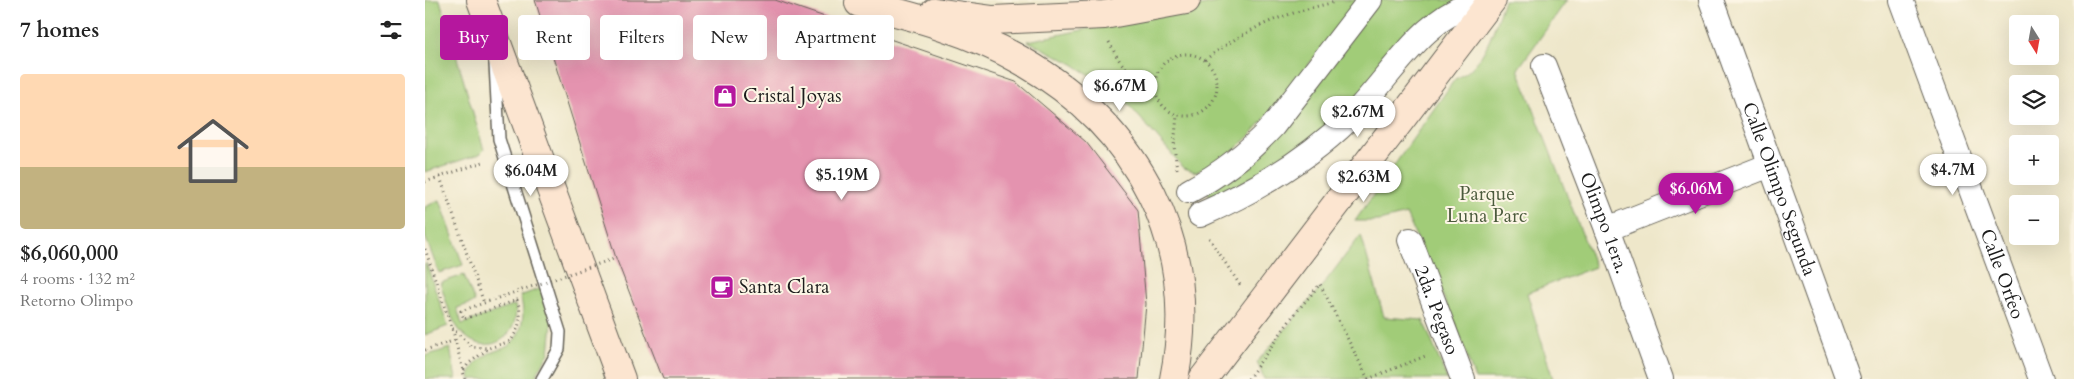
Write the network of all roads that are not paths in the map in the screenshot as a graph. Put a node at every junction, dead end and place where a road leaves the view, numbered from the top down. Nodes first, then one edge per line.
1 (481, 0) edge
2 (1186, 0) edge
3 (1370, 0) edge
4 (1482, 0) edge
5 (1492, 0) edge
6 (1711, 0) edge
7 (1901, 0) edge
8 (854, 1) edge
9 (487, 15) edge
10 (495, 60) edge
11 (503, 60) edge
12 (1544, 66) dead end
13 (1770, 166) junction
14 (1189, 191) dead end
15 (1200, 215) dead end
16 (1607, 229) junction
17 (1410, 240) dead end
18 (542, 379) edge
19 (621, 379) edge
20 (1173, 379) edge
21 (1203, 379) edge
22 (1463, 379) edge
23 (1661, 379) edge
24 (1848, 379) edge
25 (2041, 379) edge

1 - 9 main road
2 - 8 main road
3 - 14 street
4 - 15 street
5 - 21 main road
6 - 13 street, Calle Olimpo Segunda
7 - 25 street, Calle Orfeo
8 - 20 main road
10 - 18 lane
11 - 19 main road
12 - 16 street, Olimpo 1era.
13 - 16 street
13 - 24 street, Calle Olimpo Segunda
16 - 23 street, Olimpo 1era.
17 - 22 street, 2da. Pegaso

